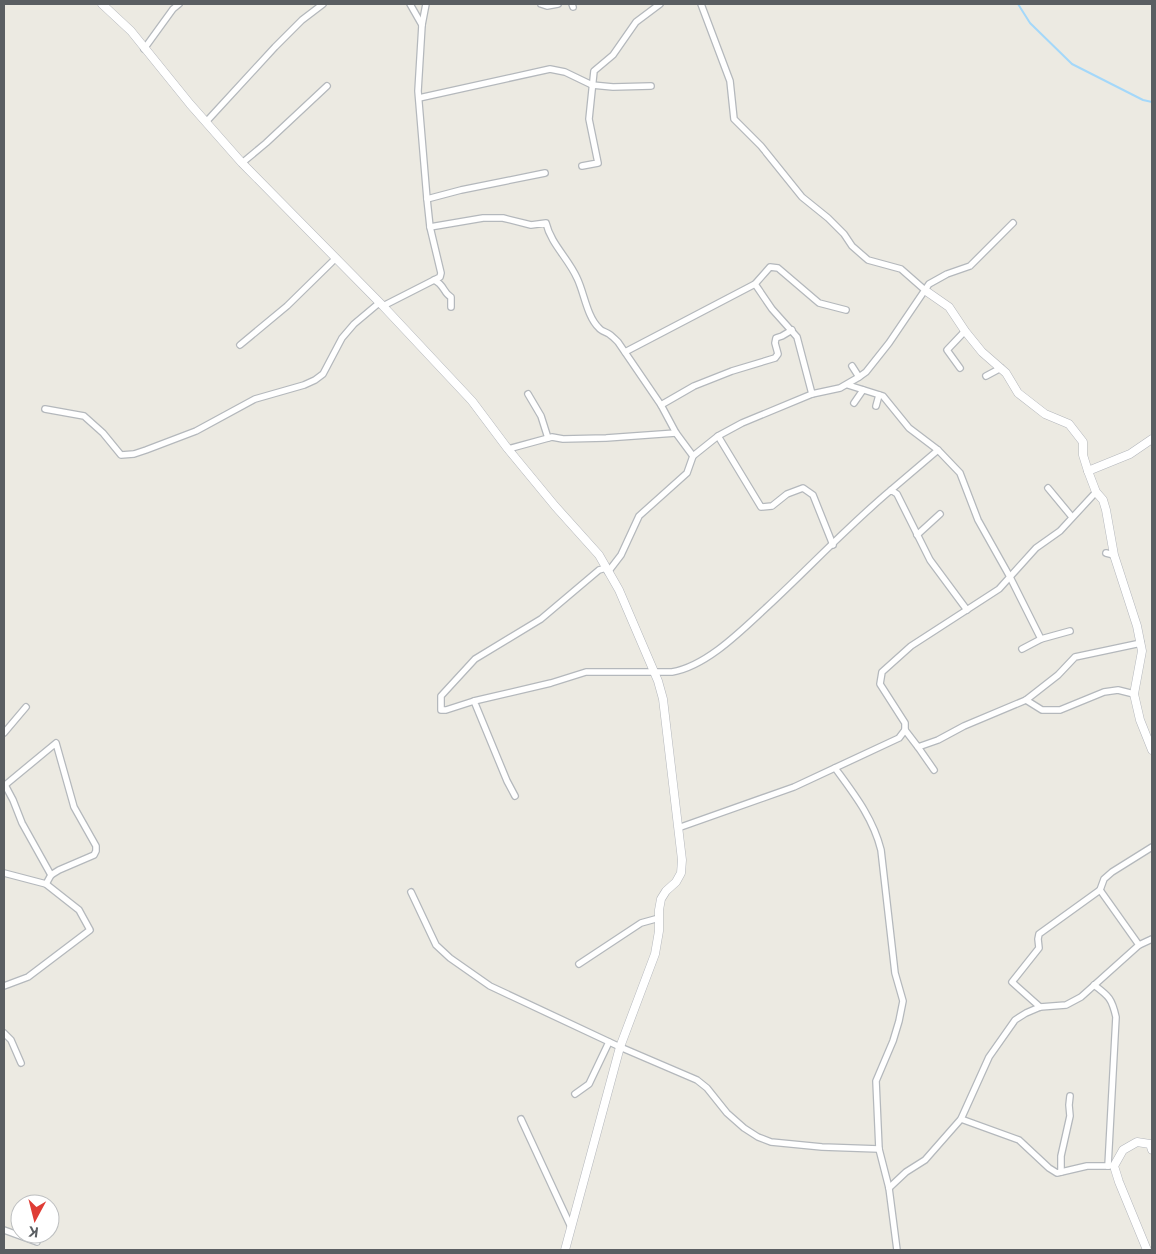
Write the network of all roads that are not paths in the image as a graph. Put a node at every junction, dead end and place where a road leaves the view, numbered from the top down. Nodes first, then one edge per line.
1 (102, 4) edge
2 (179, 4) edge
3 (323, 4) edge
4 (410, 4) edge
5 (426, 4) edge
6 (541, 4) edge
7 (558, 4) edge
8 (660, 4) edge
9 (701, 4) edge
10 (422, 25) junction
11 (144, 49) junction
12 (592, 84) junction
13 (327, 86) dead end
14 (651, 86) dead end
15 (419, 98) junction
16 (206, 122) junction
17 (242, 163) junction
18 (582, 166) dead end
19 (545, 173) dead end
20 (427, 199) junction
21 (1013, 223) dead end
22 (430, 227) junction
23 (336, 258) junction
24 (434, 280) junction
25 (755, 284) junction
26 (926, 291) junction
27 (381, 305) junction
28 (451, 307) dead end
29 (846, 310) dead end
30 (792, 330) junction
31 (965, 331) junction
32 (240, 345) dead end
33 (625, 352) junction
34 (852, 366) dead end
35 (960, 368) dead end
36 (1001, 368) junction
37 (986, 376) dead end
38 (859, 377) junction
39 (848, 385) junction
40 (863, 390) junction
41 (528, 394) dead end
42 (812, 394) junction
43 (879, 395) junction
44 (854, 403) dead end
45 (661, 406) junction
46 (876, 406) dead end
47 (45, 409) dead end
48 (676, 433) junction
49 (718, 436) junction
50 (548, 438) junction
51 (1152, 439) edge
52 (508, 449) junction
53 (938, 450) junction
54 (693, 456) junction
55 (1088, 471) junction
56 (1048, 488) dead end
57 (890, 490) junction
58 (1096, 492) junction
59 (940, 514) dead end
60 (1072, 518) junction
61 (918, 535) junction
62 (833, 545) junction
63 (607, 570) junction
64 (1010, 577) junction
65 (967, 610) junction
66 (1070, 630) dead end
67 (1040, 639) junction
68 (1140, 643) junction
69 (1022, 649) dead end
70 (654, 671) junction
71 (1134, 694) junction
72 (1026, 700) junction
73 (474, 701) junction
74 (26, 707) dead end
75 (905, 730) junction
76 (4, 733) edge
77 (918, 747) junction
78 (1152, 750) edge
79 (834, 768) junction
80 (934, 770) dead end
81 (4, 786) edge
82 (516, 796) dead end
83 (678, 828) junction
84 (1152, 847) edge
85 (4, 873) edge
86 (51, 875) junction
87 (46, 884) junction
88 (1100, 890) junction
89 (411, 892) dead end
90 (659, 918) junction
91 (1152, 939) edge
92 (1139, 945) junction
93 (579, 964) dead end
94 (1094, 985) junction
95 (4, 986) edge
96 (1040, 1008) junction
97 (4, 1033) edge
98 (609, 1042) junction
99 (620, 1047) junction
100 (21, 1063) dead end
101 (575, 1094) dead end
102 (1070, 1096) dead end
103 (521, 1119) dead end
104 (961, 1119) junction
105 (879, 1150) junction
106 (1152, 1150) edge
107 (1111, 1166) junction
108 (1060, 1172) junction
109 (889, 1188) junction
110 (571, 1227) junction
111 (565, 1250) edge
112 (897, 1250) edge
113 (1146, 1250) edge

1 - 11 street
2 - 11 street
3 - 16 street
4 - 10 street
5 - 10 street
6 - 7 street
8 - 12 street
9 - 26 street
10 - 15 street
11 - 16 street
12 - 14 street
12 - 15 street
12 - 18 street
13 - 17 street
15 - 20 street
16 - 17 street
17 - 23 street
19 - 20 street
20 - 22 street
21 - 26 street
22 - 24 street
22 - 33 street
23 - 27 street
23 - 32 street
24 - 27 street
24 - 28 street
25 - 29 street
25 - 30 street
25 - 33 street
26 - 31 street
26 - 38 street
27 - 47 street
27 - 52 street
30 - 42 street
30 - 45 street
31 - 35 street
31 - 36 street
33 - 45 street
34 - 38 street
36 - 37 street
36 - 55 street
38 - 39 street
39 - 40 street
39 - 42 street
40 - 43 street
40 - 44 street
41 - 50 street
42 - 49 street
43 - 46 street
43 - 53 street
45 - 48 street
48 - 50 street
48 - 54 street
49 - 54 street
49 - 62 street
50 - 52 street
51 - 55 street
52 - 63 street
53 - 57 street
53 - 64 street
54 - 63 street
55 - 58 street
56 - 60 street
57 - 61 street
57 - 62 street
58 - 60 street
58 - 68 street
59 - 61 street
60 - 64 street
61 - 65 street
62 - 70 street
63 - 70 street
63 - 73 street
64 - 65 street
64 - 67 street
65 - 75 street
66 - 67 street
67 - 69 street
68 - 71 street
68 - 72 street
70 - 73 street
70 - 83 street
71 - 72 street
71 - 78 street
72 - 77 street
73 - 82 street
74 - 76 street
75 - 77 street
75 - 79 street
77 - 80 street
79 - 83 street
79 - 105 street
81 - 86 street
81 - 86 street
83 - 90 street
84 - 88 street
85 - 87 street
86 - 87 street
87 - 95 street
88 - 92 street
88 - 96 street
89 - 98 street
90 - 93 street
90 - 99 street
91 - 92 street
92 - 94 street
94 - 96 street
94 - 107 street
96 - 104 street
97 - 100 street
98 - 99 street
98 - 101 street
99 - 105 street
99 - 110 street
102 - 108 street
103 - 110 street
104 - 108 street
104 - 109 street
105 - 109 street
106 - 107 street
107 - 108 street
107 - 113 street
109 - 112 street
110 - 111 street

